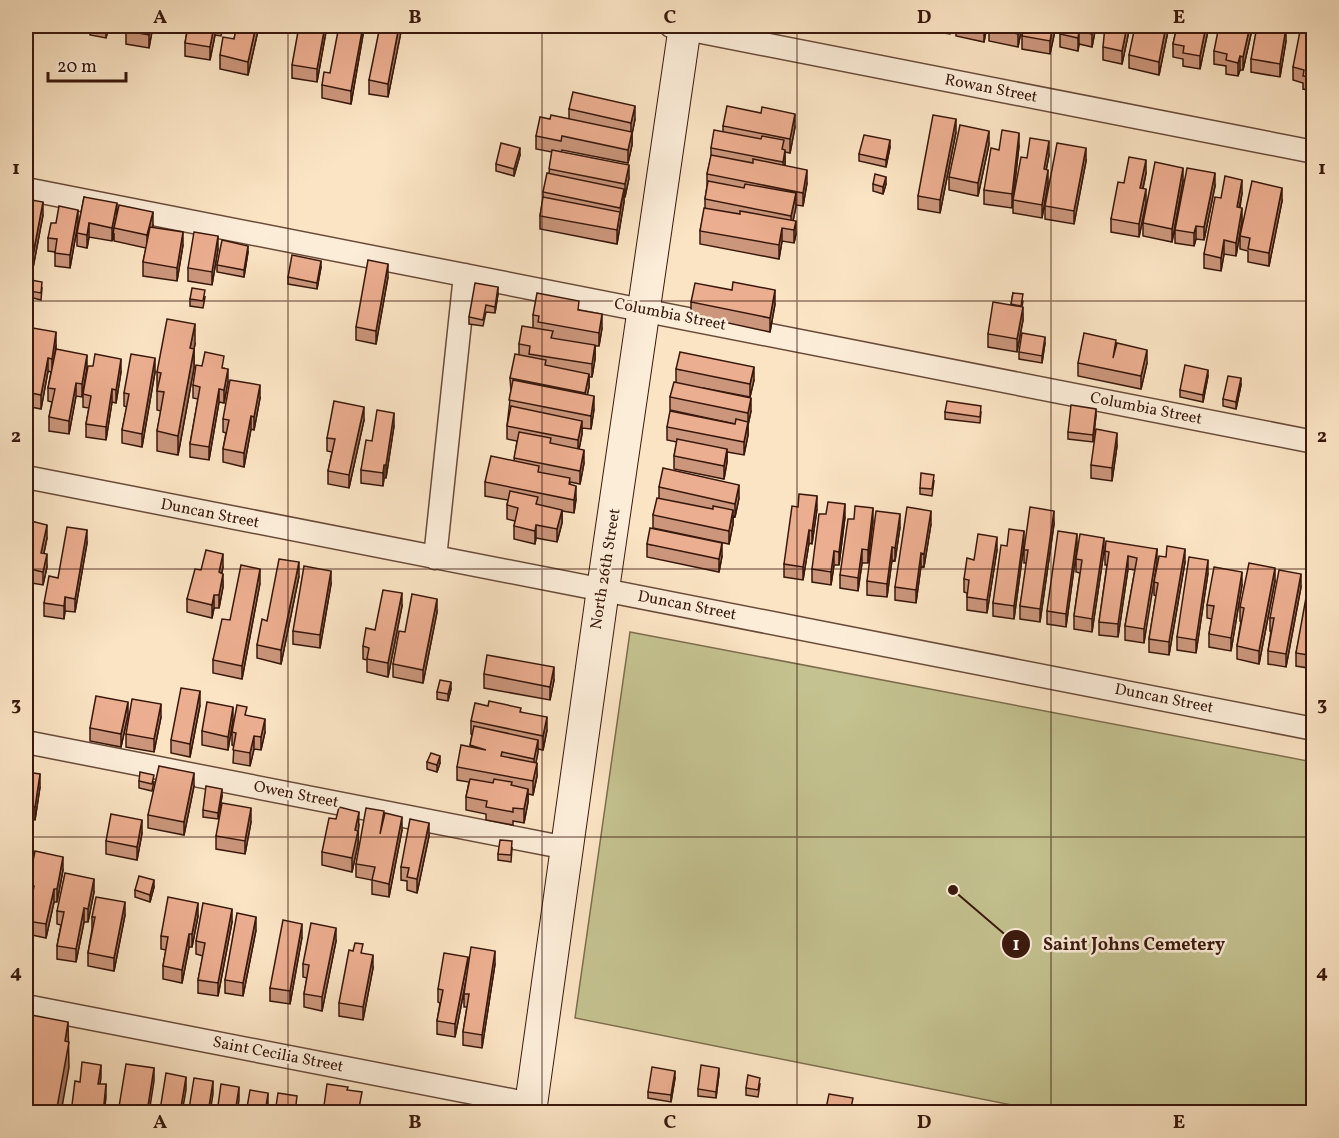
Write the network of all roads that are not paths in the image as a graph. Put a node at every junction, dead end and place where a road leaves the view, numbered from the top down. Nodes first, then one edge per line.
1 (679, 26) edge
2 (1314, 152) edge
3 (26, 189) edge
4 (465, 275) junction
5 (643, 310) junction
6 (1314, 442) edge
7 (26, 477) edge
8 (435, 558) junction
9 (603, 589) junction
10 (1314, 729) edge
11 (26, 742) edge
12 (567, 848) junction
13 (26, 1006) edge
14 (531, 1108) edge

1 - 2 street, Rowan Street
1 - 5 street, North 26th Street
3 - 4 street, Columbia Street
4 - 5 street, Columbia Street
4 - 8 street
5 - 6 street, Columbia Street
5 - 9 street, North 26th Street
7 - 8 street, Duncan Street
8 - 9 street, Duncan Street
9 - 10 street, Duncan Street
9 - 12 street, North 26th Street
11 - 12 street, Owen Street
12 - 14 street, North 26th Street
13 - 14 street, Saint Cecilia Street

